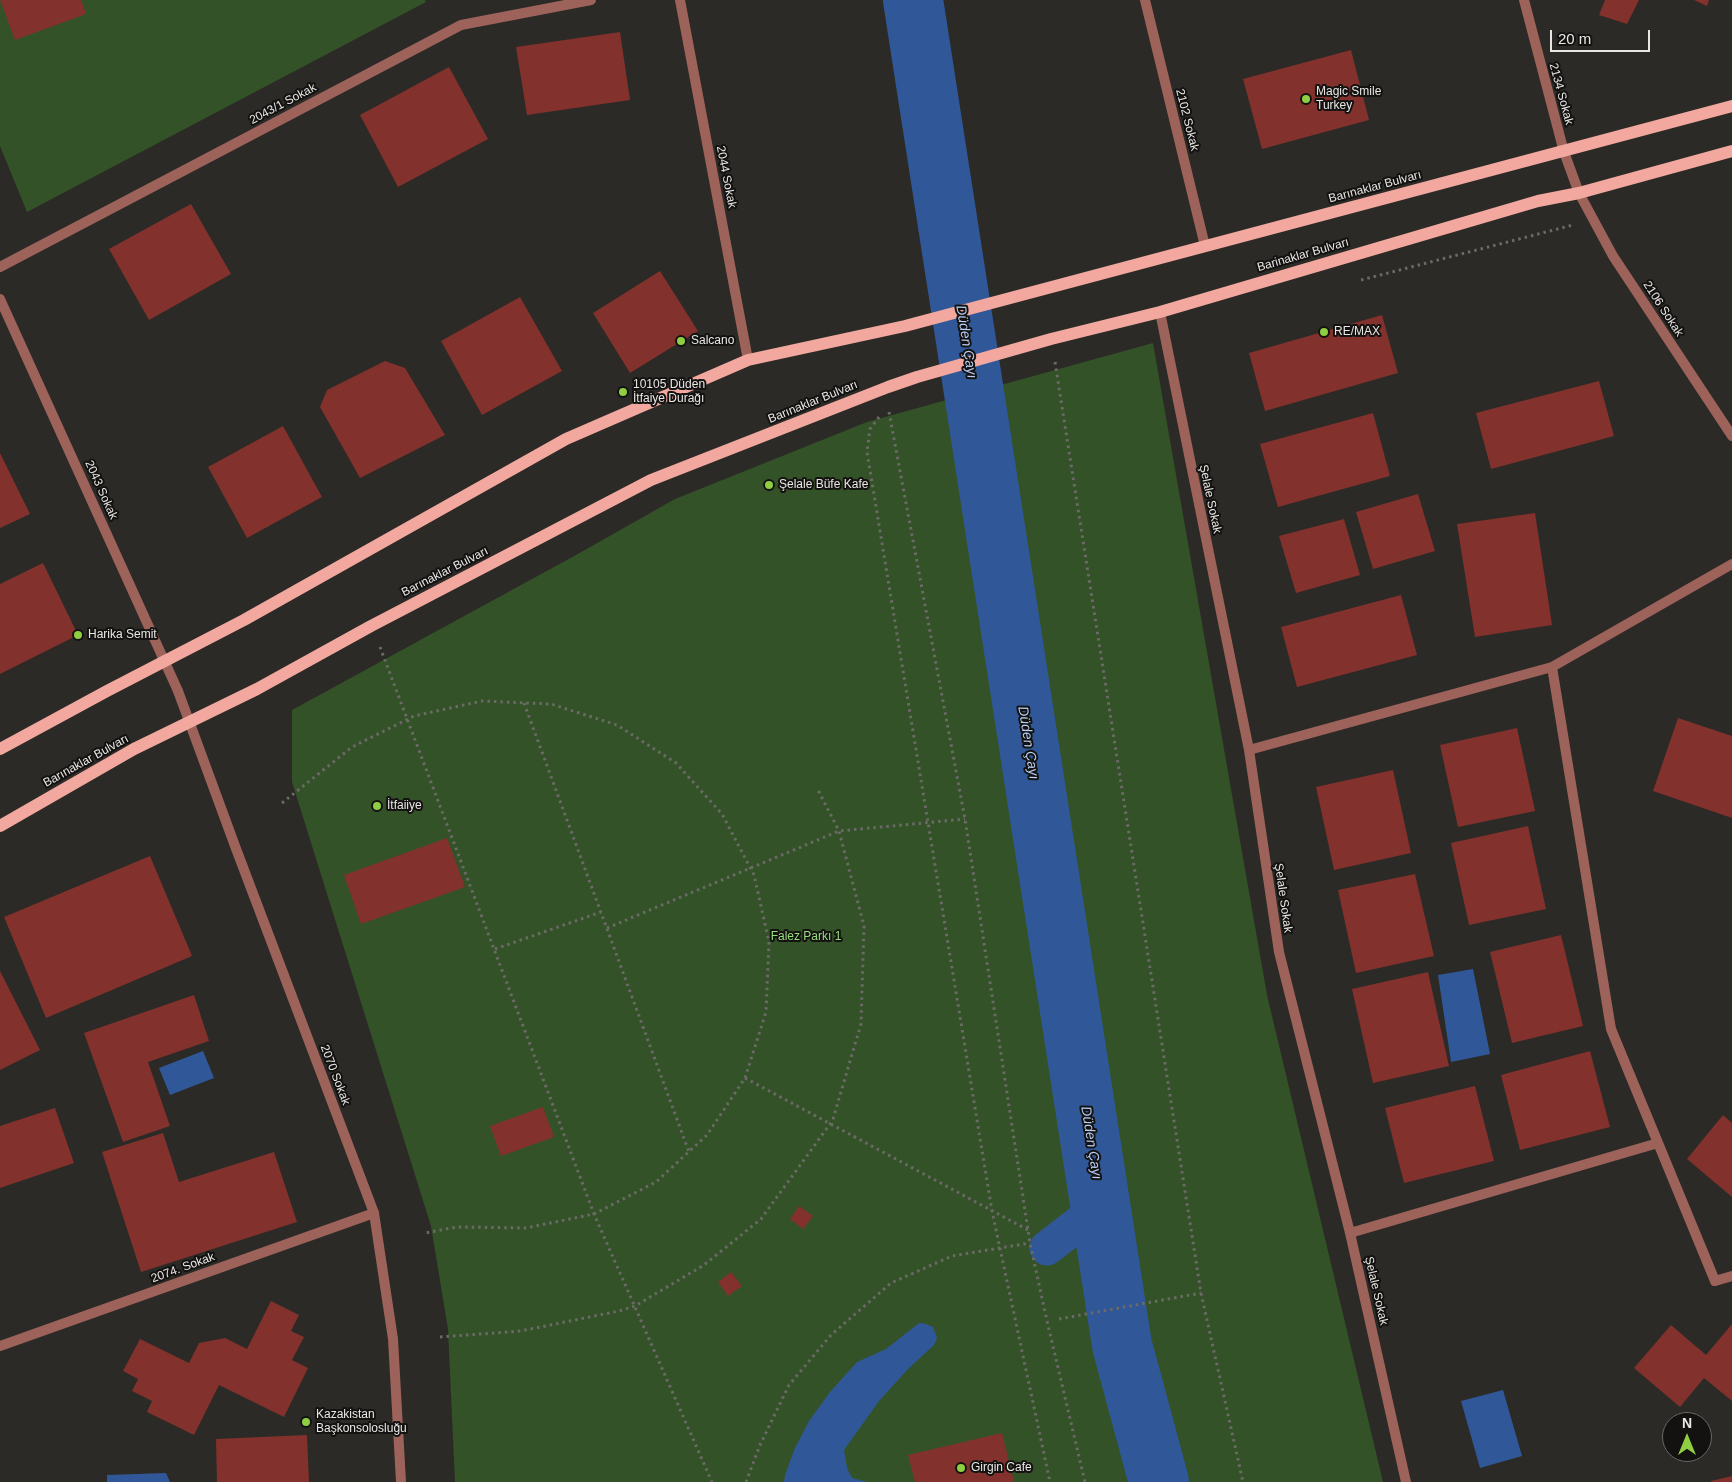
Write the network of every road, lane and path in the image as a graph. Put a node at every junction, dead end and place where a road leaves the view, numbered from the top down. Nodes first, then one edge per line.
1 (591, 0) edge
2 (680, 0) edge
3 (1145, 0) edge
4 (1524, 0) edge
5 (1732, 106) edge
6 (1732, 151) edge
7 (1564, 152) junction
8 (1579, 193) junction
9 (1205, 246) junction
10 (0, 267) edge
11 (0, 299) edge
12 (1160, 312) junction
13 (1051, 339) junction
14 (1034, 344) joint
15 (748, 360) junction
16 (1732, 436) edge
17 (1732, 564) edge
18 (371, 626) junction
19 (165, 661) junction
20 (1552, 667) junction
21 (178, 691) joint
22 (524, 703) junction
23 (408, 719) junction
24 (190, 722) junction
25 (0, 749) edge
26 (1249, 750) junction
27 (818, 790) dead end
28 (282, 803) dead end
29 (965, 819) junction
30 (928, 822) junction
31 (0, 826) edge
32 (839, 831) junction
33 (751, 867) junction
34 (601, 912) junction
35 (607, 928) junction
36 (494, 949) junction
37 (745, 1078) junction
38 (830, 1124) junction
39 (1658, 1143) junction
40 (688, 1152) junction
41 (992, 1211) junction
42 (374, 1213) junction
43 (594, 1214) junction
44 (1029, 1231) junction
45 (425, 1233) dead end
46 (1350, 1233) junction
47 (1030, 1243) junction
48 (999, 1248) junction
49 (1732, 1276) edge
50 (1201, 1293) junction
51 (635, 1306) junction
52 (1059, 1319) dead end
53 (440, 1337) dead end
54 (0, 1346) edge
55 (401, 1482) edge
56 (712, 1482) edge
57 (746, 1482) edge
58 (1050, 1482) edge
59 (1085, 1482) edge
60 (1243, 1482) edge
61 (1406, 1482) edge

1 - 10 street, 2043/1 Sokak
2 - 15 street, 2044 Sokak
3 - 9 street, 2102 Sokak
4 - 7 street, 2134 Sokak
5 - 7 main road, Barınaklar Bulvarı
6 - 8 main road
7 - 8 street, 2134 Sokak
7 - 9 main road, Barınaklar Bulvarı
8 - 12 main road, Barinaklar Bulvarı
8 - 16 street, 2106 Sokak
9 - 15 main road, Barınaklar Bulvarı
11 - 19 street, 2043 Sokak
12 - 13 main road, Barinaklar Bulvarı
12 - 26 street, Şelale Sokak
13 - 14 main road, Barinaklar Bulvarı
13 - 50 path
14 - 18 main road, Barınaklar Bulvarı
15 - 19 main road
17 - 20 street
18 - 23 path
18 - 24 main road, Barınaklar Bulvarı
19 - 21 street, 2043 Sokak
19 - 25 main road
20 - 26 street
20 - 39 street
21 - 24 street, 2070 Sokak
22 - 23 path
22 - 33 path
22 - 34 path
23 - 28 path
23 - 36 path
24 - 31 main road, Barınaklar Bulvarı
24 - 42 street, 2070 Sokak
26 - 46 street, Şelale Sokak
27 - 32 path
29 - 30 path
29 - 30 path
29 - 44 path
30 - 32 path
30 - 41 path
32 - 33 path
32 - 38 path
33 - 35 path
33 - 37 path
34 - 35 path
34 - 36 path
35 - 40 path
36 - 43 path
37 - 38 path
37 - 40 path
38 - 41 path
38 - 51 path
39 - 46 street
39 - 49 street
40 - 43 path
41 - 44 path
41 - 48 path
42 - 54 street, 2074. Sokak
42 - 55 street, 2070 Sokak
43 - 45 path
43 - 51 path
44 - 47 path
46 - 61 street, Şelale Sokak
47 - 48 path
47 - 59 path
48 - 57 path
48 - 58 path
50 - 52 path
50 - 60 path
51 - 53 path
51 - 56 path

